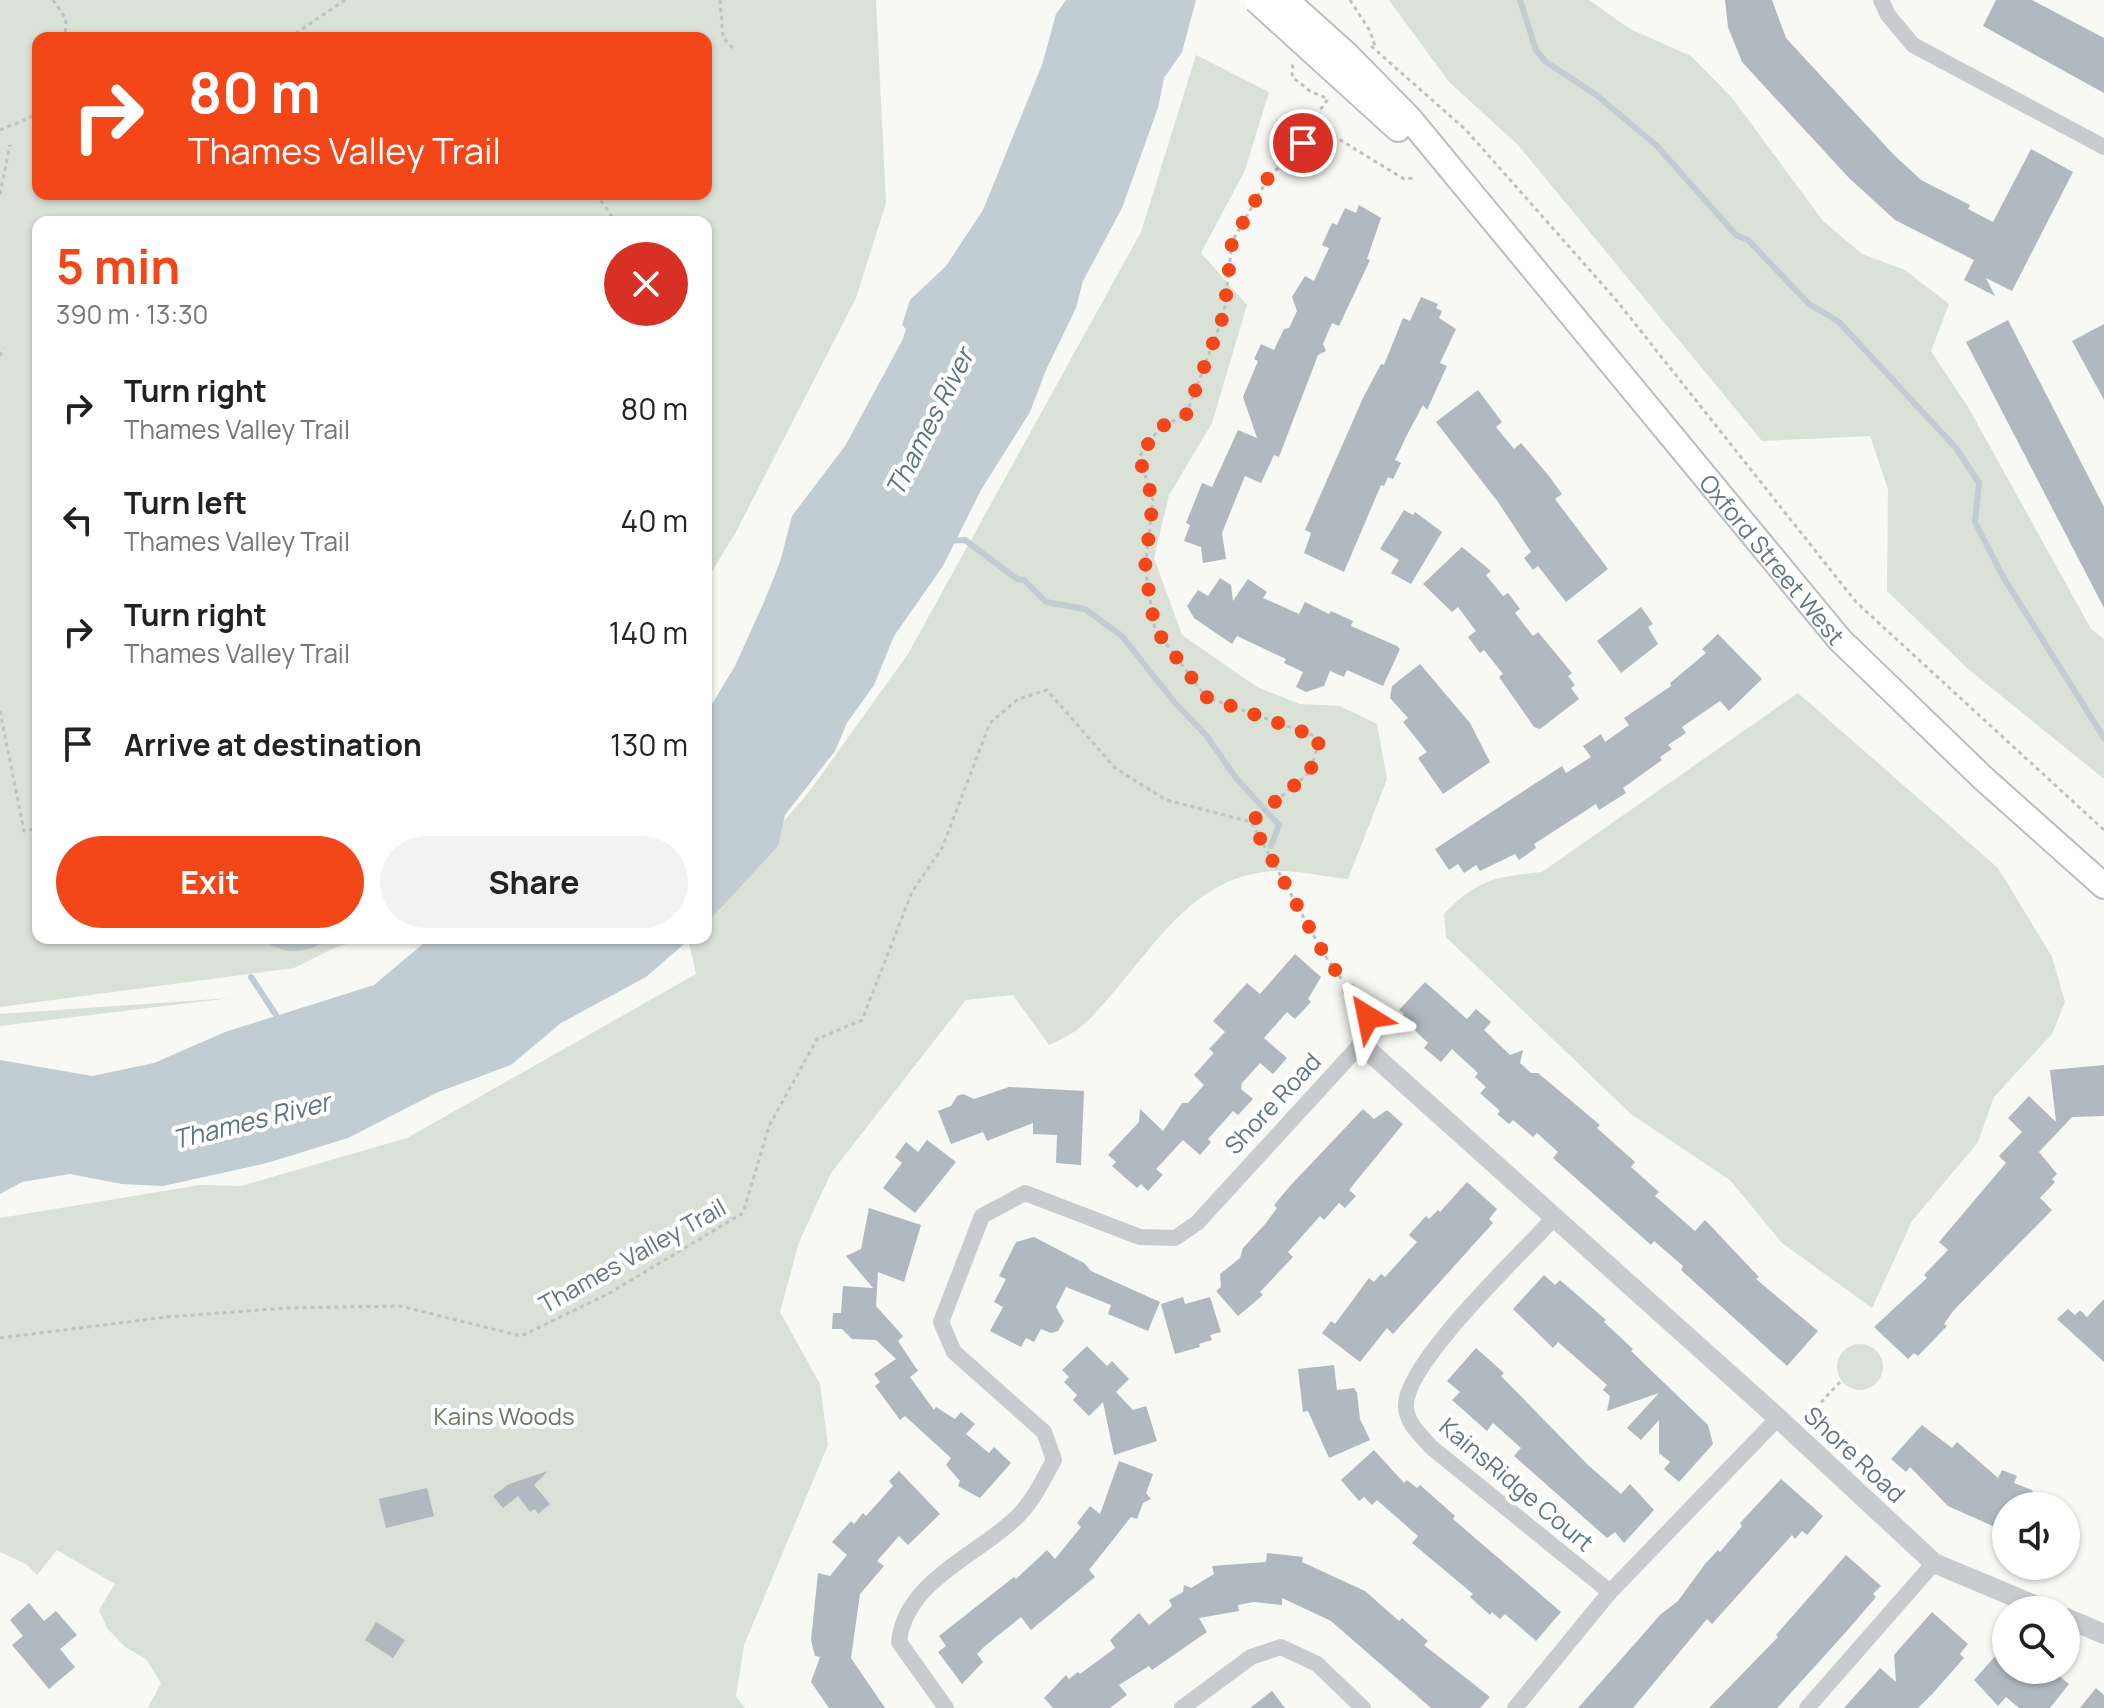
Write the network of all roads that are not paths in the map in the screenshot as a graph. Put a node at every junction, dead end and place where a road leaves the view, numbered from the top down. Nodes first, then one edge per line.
1 (1256, 0) edge
2 (1286, 0) edge
3 (1881, 0) edge
4 (1340, 62) junction
5 (2104, 147) edge
6 (2104, 886) edge
7 (1361, 1044) joint
8 (1553, 1219) junction
9 (1778, 1418) junction
10 (1934, 1563) junction
11 (1610, 1592) junction
12 (2013, 1596) edge
13 (2080, 1624) edge
14 (2104, 1634) edge
15 (946, 1708) edge
16 (1182, 1708) edge
17 (1363, 1708) edge
18 (1515, 1708) edge
19 (1807, 1708) edge

1 - 4 main road, Oxford Street West, bridge
2 - 4 main road, Oxford Street West, bridge
3 - 5 street
4 - 6 main road, Oxford Street West
7 - 8 street, Shore Road
7 - 15 street, Shore Road
8 - 9 street, Shore Road
8 - 11 street, KainsRidge Court
9 - 10 street, Shore Road
9 - 11 street
10 - 12 street, Shore Road
10 - 19 street
11 - 18 street
13 - 14 street
16 - 17 street

